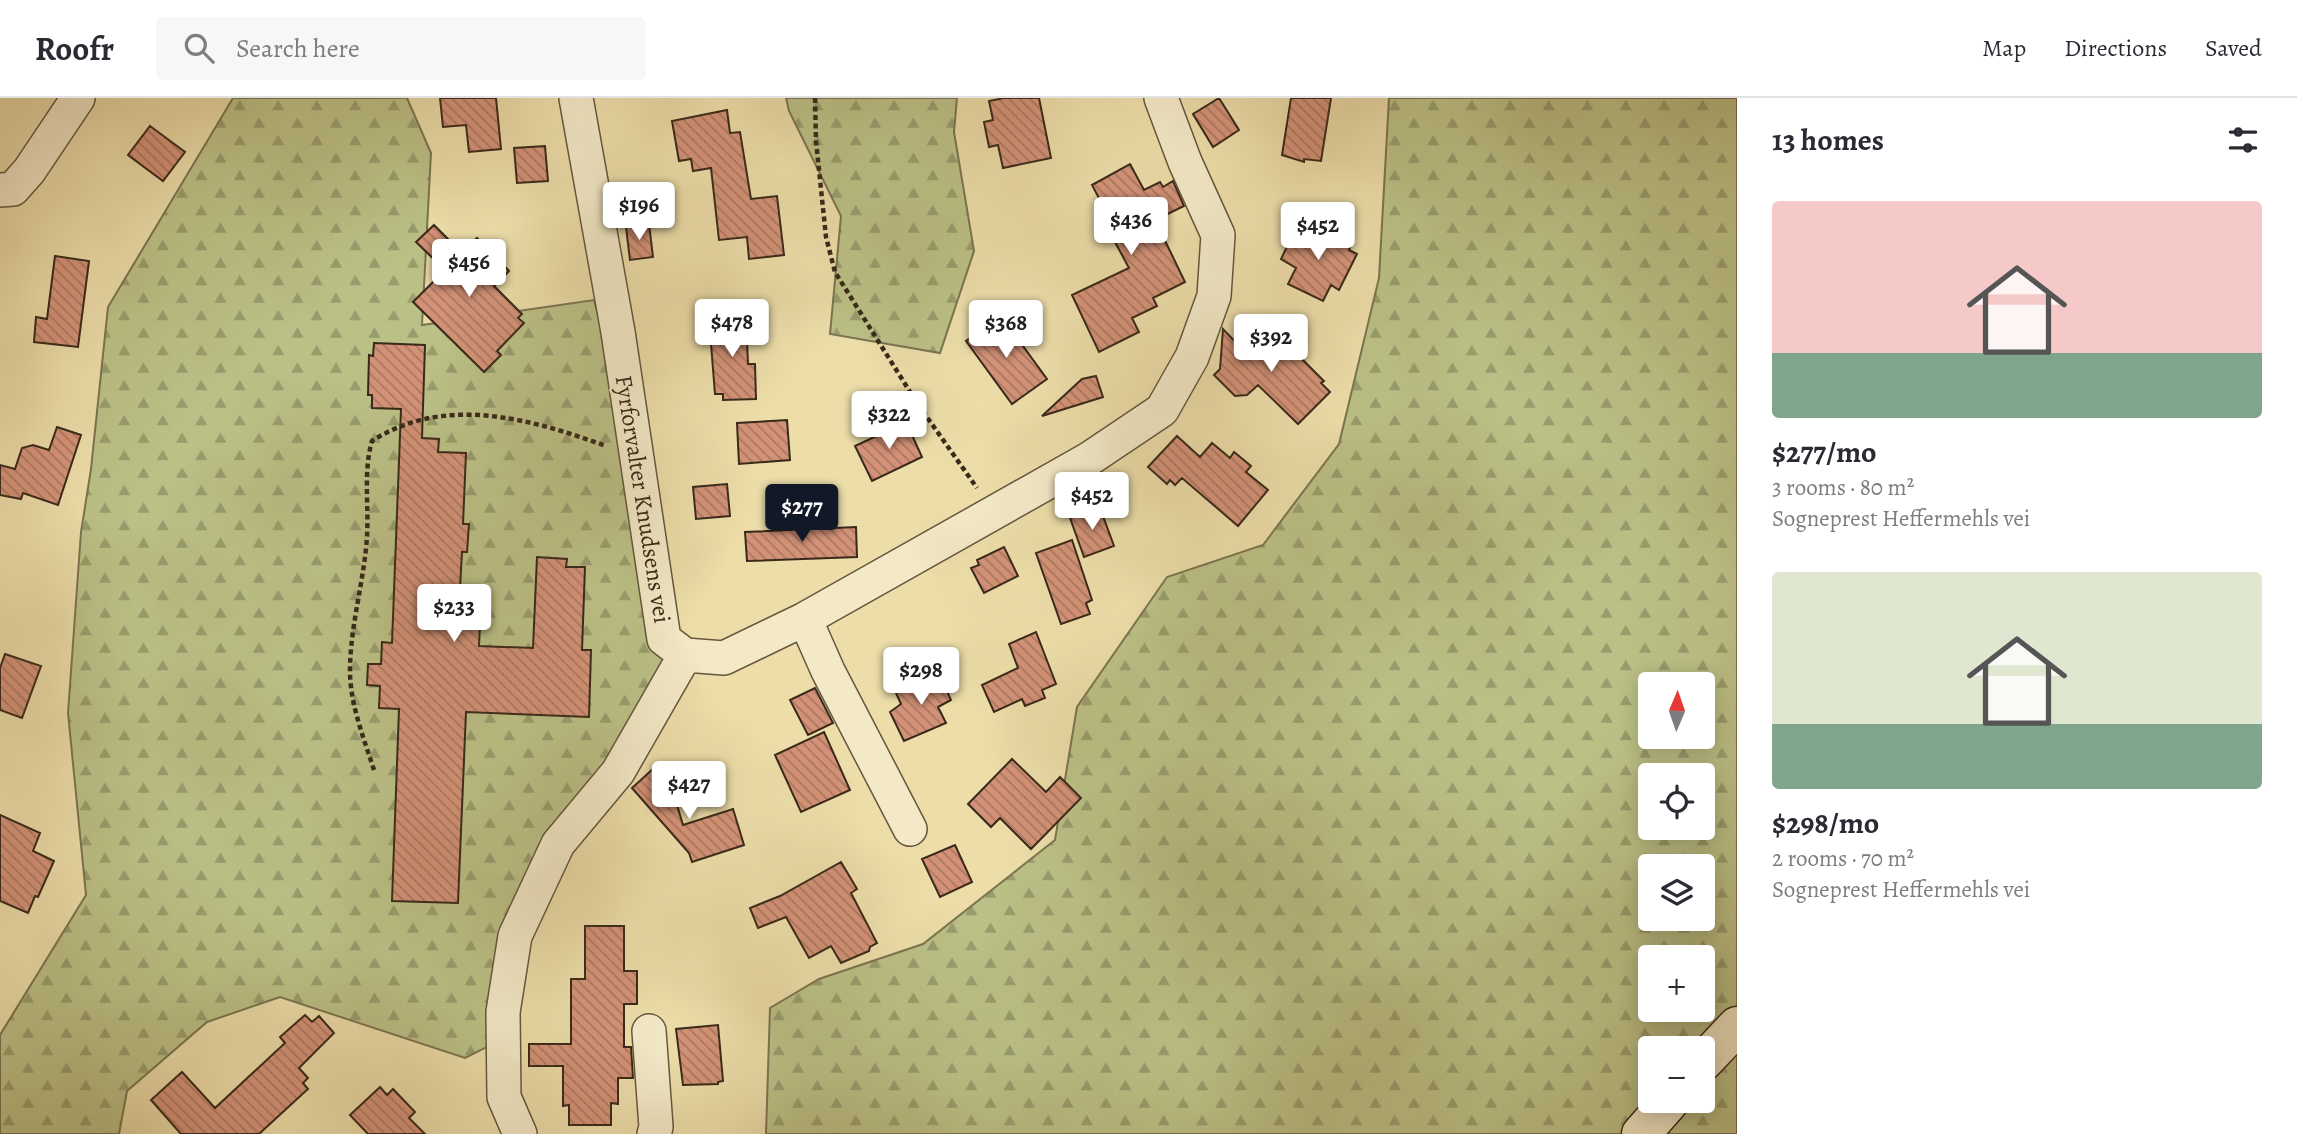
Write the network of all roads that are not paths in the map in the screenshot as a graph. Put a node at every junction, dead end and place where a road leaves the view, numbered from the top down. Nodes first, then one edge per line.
1 (78, 98) edge
2 (576, 98) edge
3 (1161, 98) edge
4 (0, 190) edge
5 (805, 619) junction
6 (685, 655) junction
7 (910, 829) dead end
8 (1737, 1026) edge
9 (649, 1031) dead end
10 (1715, 1049) edge
11 (1659, 1113) edge
12 (520, 1134) edge
13 (654, 1134) edge
14 (1641, 1134) edge

1 - 4 street
2 - 6 street, Fyrforvalter Knudsens vei
3 - 5 street
5 - 6 street
5 - 7 street
6 - 12 street, Fyrforvalter Knudsens vei
8 - 10 main road
9 - 13 street
11 - 14 main road

